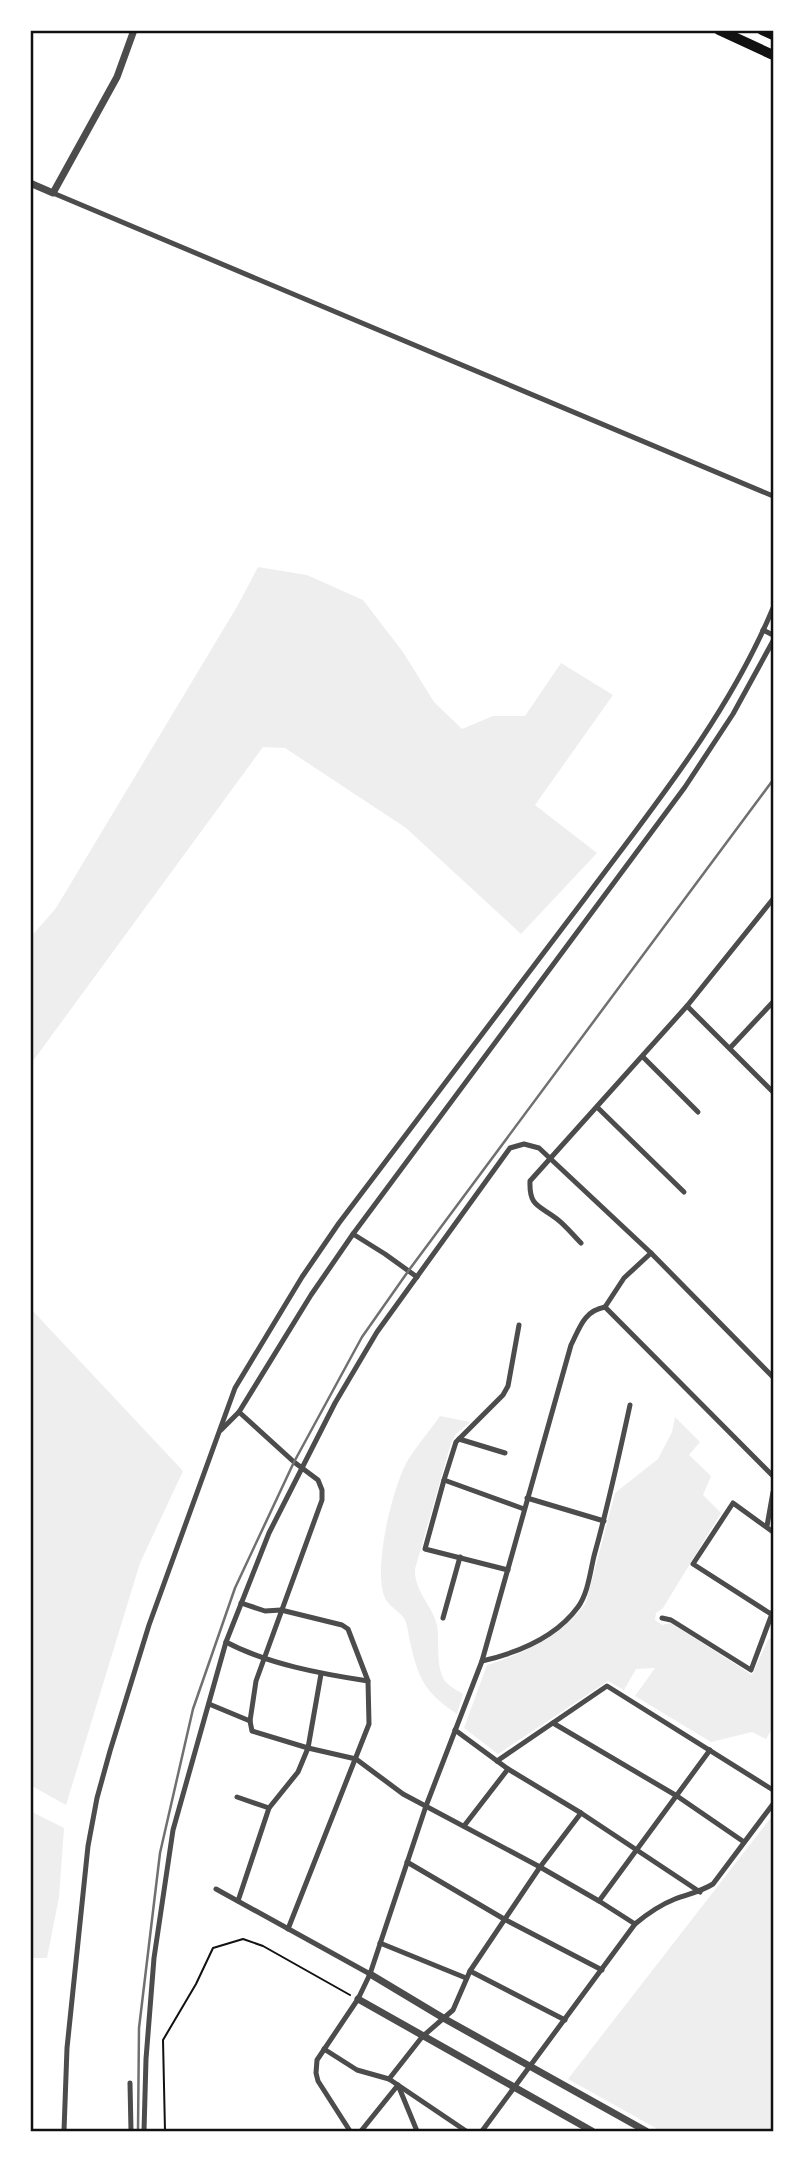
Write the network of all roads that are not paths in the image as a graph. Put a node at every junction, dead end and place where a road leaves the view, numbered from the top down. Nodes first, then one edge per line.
1 (134, 30) edge
2 (719, 30) edge
3 (762, 30) edge
4 (773, 35) edge
5 (773, 55) edge
6 (30, 183) edge
7 (53, 193) junction
8 (773, 496) edge
9 (773, 608) edge
10 (763, 630) junction
11 (773, 635) edge
12 (773, 641) edge
13 (720, 707) junction
14 (733, 714) junction
15 (691, 754) junction
16 (702, 761) junction
17 (674, 779) junction
18 (685, 787) junction
19 (773, 899) edge
20 (554, 939) junction
21 (565, 947) junction
22 (529, 972) junction
23 (539, 981) junction
24 (773, 1002) edge
25 (687, 1006) junction
26 (730, 1048) junction
27 (643, 1057) junction
28 (773, 1092) edge
29 (597, 1107) junction
30 (698, 1112) dead end
31 (551, 1158) junction
32 (684, 1192) dead end
33 (353, 1234) junction
34 (582, 1243) dead end
35 (651, 1253) junction
36 (417, 1277) junction
37 (606, 1307) junction
38 (519, 1325) dead end
39 (773, 1377) edge
40 (631, 1405) dead end
41 (239, 1412) junction
42 (219, 1432) junction
43 (460, 1439) junction
44 (505, 1453) dead end
45 (301, 1467) junction
46 (773, 1476) edge
47 (444, 1480) junction
48 (773, 1492) edge
49 (527, 1498) junction
50 (524, 1509) junction
51 (604, 1521) junction
52 (767, 1526) junction
53 (773, 1532) edge
54 (460, 1557) junction
55 (508, 1570) junction
56 (241, 1602) junction
57 (281, 1610) junction
58 (772, 1613) edge
59 (443, 1618) dead end
60 (663, 1618) dead end
61 (226, 1642) junction
62 (265, 1657) junction
63 (482, 1661) junction
64 (321, 1674) junction
65 (368, 1681) junction
66 (209, 1704) junction
67 (250, 1721) junction
68 (553, 1723) junction
69 (455, 1730) junction
70 (308, 1748) junction
71 (709, 1750) junction
72 (356, 1759) junction
73 (497, 1761) junction
74 (508, 1769) junction
75 (773, 1790) edge
76 (677, 1796) junction
77 (237, 1797) dead end
78 (773, 1804) edge
79 (426, 1806) junction
80 (269, 1808) junction
81 (580, 1813) junction
82 (464, 1826) junction
83 (744, 1842) junction
84 (638, 1851) junction
85 (407, 1862) junction
86 (540, 1867) junction
87 (216, 1889) dead end
88 (700, 1892) junction
89 (599, 1901) junction
90 (238, 1902) junction
91 (504, 1919) junction
92 (635, 1924) junction
93 (288, 1929) junction
94 (380, 1943) junction
95 (602, 1970) junction
96 (470, 1971) junction
97 (370, 1974) junction
98 (466, 1978) junction
99 (358, 1999) junction
100 (445, 2019) junction
101 (565, 2020) junction
102 (422, 2036) junction
103 (324, 2049) junction
104 (531, 2066) junction
105 (389, 2079) junction
106 (131, 2083) dead end
107 (398, 2085) junction
108 (514, 2087) junction
109 (64, 2131) edge
110 (131, 2131) edge
111 (144, 2131) edge
112 (351, 2131) edge
113 (360, 2131) edge
114 (417, 2131) edge
115 (466, 2131) edge
116 (482, 2131) edge
117 (592, 2131) edge
118 (646, 2131) edge

1 - 7 street
2 - 5 highway
3 - 4 highway
6 - 7 street
7 - 8 street
9 - 10 street
10 - 11 street
10 - 13 street
12 - 14 street
13 - 14 street
13 - 15 street
14 - 16 street
15 - 16 street
15 - 17 street
16 - 18 street
17 - 18 street
17 - 20 street
18 - 21 street
19 - 25 street
20 - 21 street
20 - 22 street
21 - 23 street
22 - 23 street
22 - 42 street
23 - 33 street
24 - 26 street
25 - 26 street
25 - 27 street
26 - 28 street
27 - 29 street
27 - 30 street
29 - 31 street
29 - 32 street
31 - 34 street
31 - 35 street
31 - 36 street
33 - 36 street
33 - 41 street
35 - 37 street
35 - 39 street
36 - 45 street
37 - 46 street
37 - 49 street
38 - 43 street
40 - 51 street
41 - 42 street
41 - 45 street
42 - 109 street
43 - 44 street
43 - 47 street
45 - 56 street
45 - 57 street
47 - 50 street
47 - 54 street
48 - 52 street
49 - 50 street
49 - 51 street
50 - 55 street
51 - 63 street
52 - 53 street
52 - 58 street
54 - 55 street
54 - 59 street
55 - 63 street
56 - 57 street
56 - 61 street
57 - 62 street
57 - 65 street
58 - 60 street
61 - 62 street
61 - 66 street
62 - 64 street
62 - 67 street
63 - 69 street
64 - 65 street
64 - 70 street
65 - 72 street
66 - 67 street
66 - 111 street
67 - 70 street
68 - 71 street
68 - 73 street
68 - 76 street
69 - 73 street
69 - 79 street
70 - 72 street
70 - 80 street
71 - 75 street
71 - 76 street
72 - 79 street
72 - 93 street
73 - 74 street
74 - 81 street
74 - 82 street
76 - 83 street
76 - 84 street
77 - 80 street
78 - 83 street
79 - 82 street
79 - 85 street
80 - 90 street
81 - 84 street
81 - 86 street
82 - 86 street
83 - 88 street
84 - 88 street
84 - 89 street
85 - 91 street
85 - 94 street
86 - 89 street
86 - 91 street
87 - 90 street
88 - 92 street
89 - 92 street
90 - 93 street
91 - 95 street
91 - 96 street
92 - 95 street
93 - 97 street
94 - 97 street
94 - 98 street
95 - 101 street
96 - 98 street
96 - 101 street
97 - 99 street
97 - 100 street
98 - 100 street
99 - 102 street
99 - 103 street
100 - 102 street
100 - 104 street
101 - 104 street
102 - 105 street
102 - 108 street
103 - 105 street
103 - 112 street
104 - 108 street
104 - 118 street
105 - 107 street
106 - 110 street
107 - 113 street
107 - 114 street
107 - 115 street
108 - 116 street
108 - 117 street

